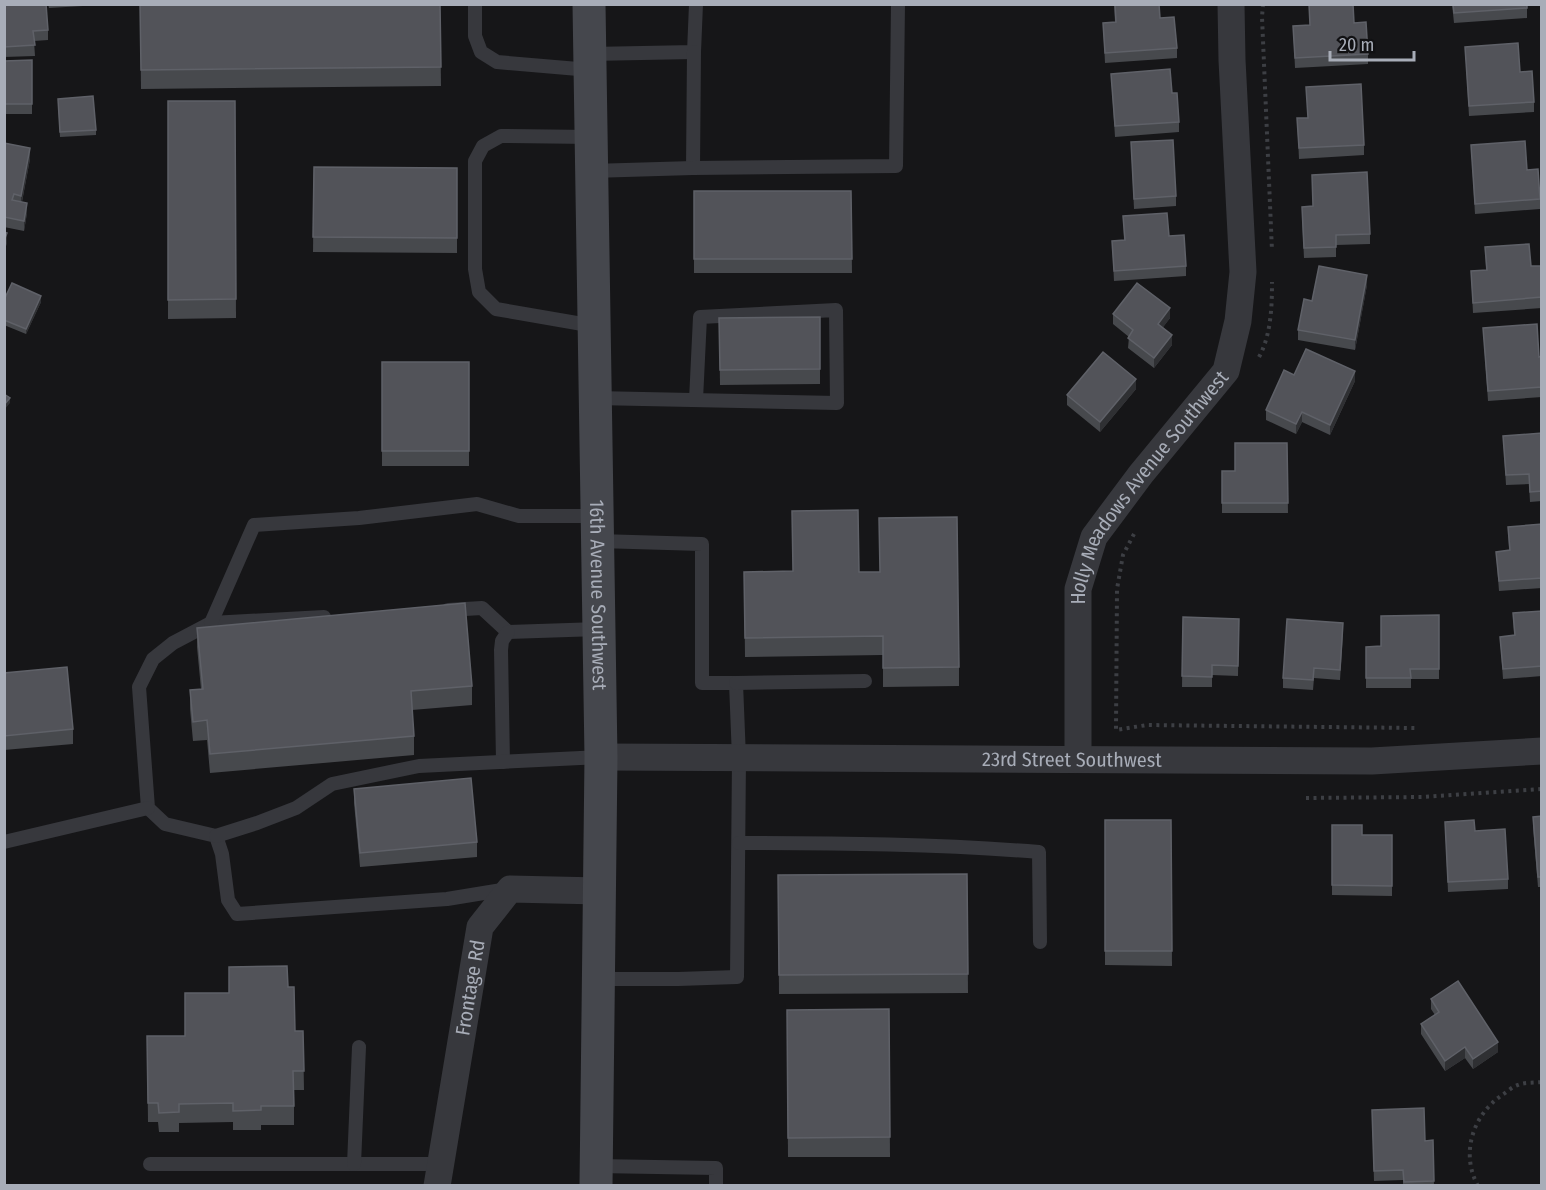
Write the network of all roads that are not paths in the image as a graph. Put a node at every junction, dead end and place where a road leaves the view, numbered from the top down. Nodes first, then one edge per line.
1 (475, 4) edge
2 (589, 4) edge
3 (696, 4) edge
4 (898, 4) edge
5 (1232, 4) edge
6 (694, 52) junction
7 (590, 62) junction
8 (591, 137) junction
9 (693, 168) junction
10 (591, 171) junction
11 (594, 326) junction
12 (595, 398) junction
13 (696, 400) junction
14 (598, 529) junction
15 (435, 610) edge
16 (340, 616) edge
17 (211, 623) junction
18 (599, 628) junction
19 (508, 632) junction
20 (865, 681) dead end
21 (736, 683) junction
22 (1542, 751) edge
23 (601, 757) junction
24 (740, 758) junction
25 (1078, 759) junction
26 (503, 762) junction
27 (148, 808) junction
28 (216, 836) junction
29 (4, 843) edge
30 (739, 843) junction
31 (510, 889) junction
32 (600, 891) junction
33 (1040, 942) dead end
34 (599, 978) junction
35 (359, 1047) dead end
36 (150, 1164) dead end
37 (354, 1164) junction
38 (439, 1175) edge
39 (596, 1176) edge
40 (716, 1185) edge

1 - 7 lane
2 - 7 main road, 16th Avenue Southwest
3 - 6 lane
4 - 9 lane
5 - 25 street, Holly Meadows Avenue Southwest
6 - 7 lane
6 - 9 lane
7 - 8 main road, 16th Avenue Southwest
8 - 10 main road, 16th Avenue Southwest
8 - 11 lane
9 - 10 lane
10 - 11 main road, 16th Avenue Southwest
11 - 12 main road, 16th Avenue Southwest
12 - 13 lane
12 - 14 main road, 16th Avenue Southwest
13 - 13 lane
14 - 17 lane
14 - 18 main road, 16th Avenue Southwest
14 - 21 lane
15 - 19 lane
16 - 17 lane
17 - 27 lane
18 - 19 lane
18 - 23 main road, 16th Avenue Southwest
19 - 26 lane
20 - 21 lane
21 - 24 lane
22 - 25 street, 23rd Street Southwest
23 - 24 street, 23rd Street Southwest
23 - 26 lane
23 - 32 main road, 16th Avenue Southwest
24 - 25 street, 23rd Street Southwest
24 - 30 lane
26 - 28 lane
27 - 28 lane
27 - 29 lane
28 - 31 lane
30 - 33 lane
30 - 34 lane
31 - 32 street
31 - 38 street, Frontage Rd
32 - 34 main road, 16th Avenue Southwest
34 - 39 main road, 16th Avenue Southwest
35 - 37 lane
36 - 37 lane
37 - 38 lane
39 - 40 lane

